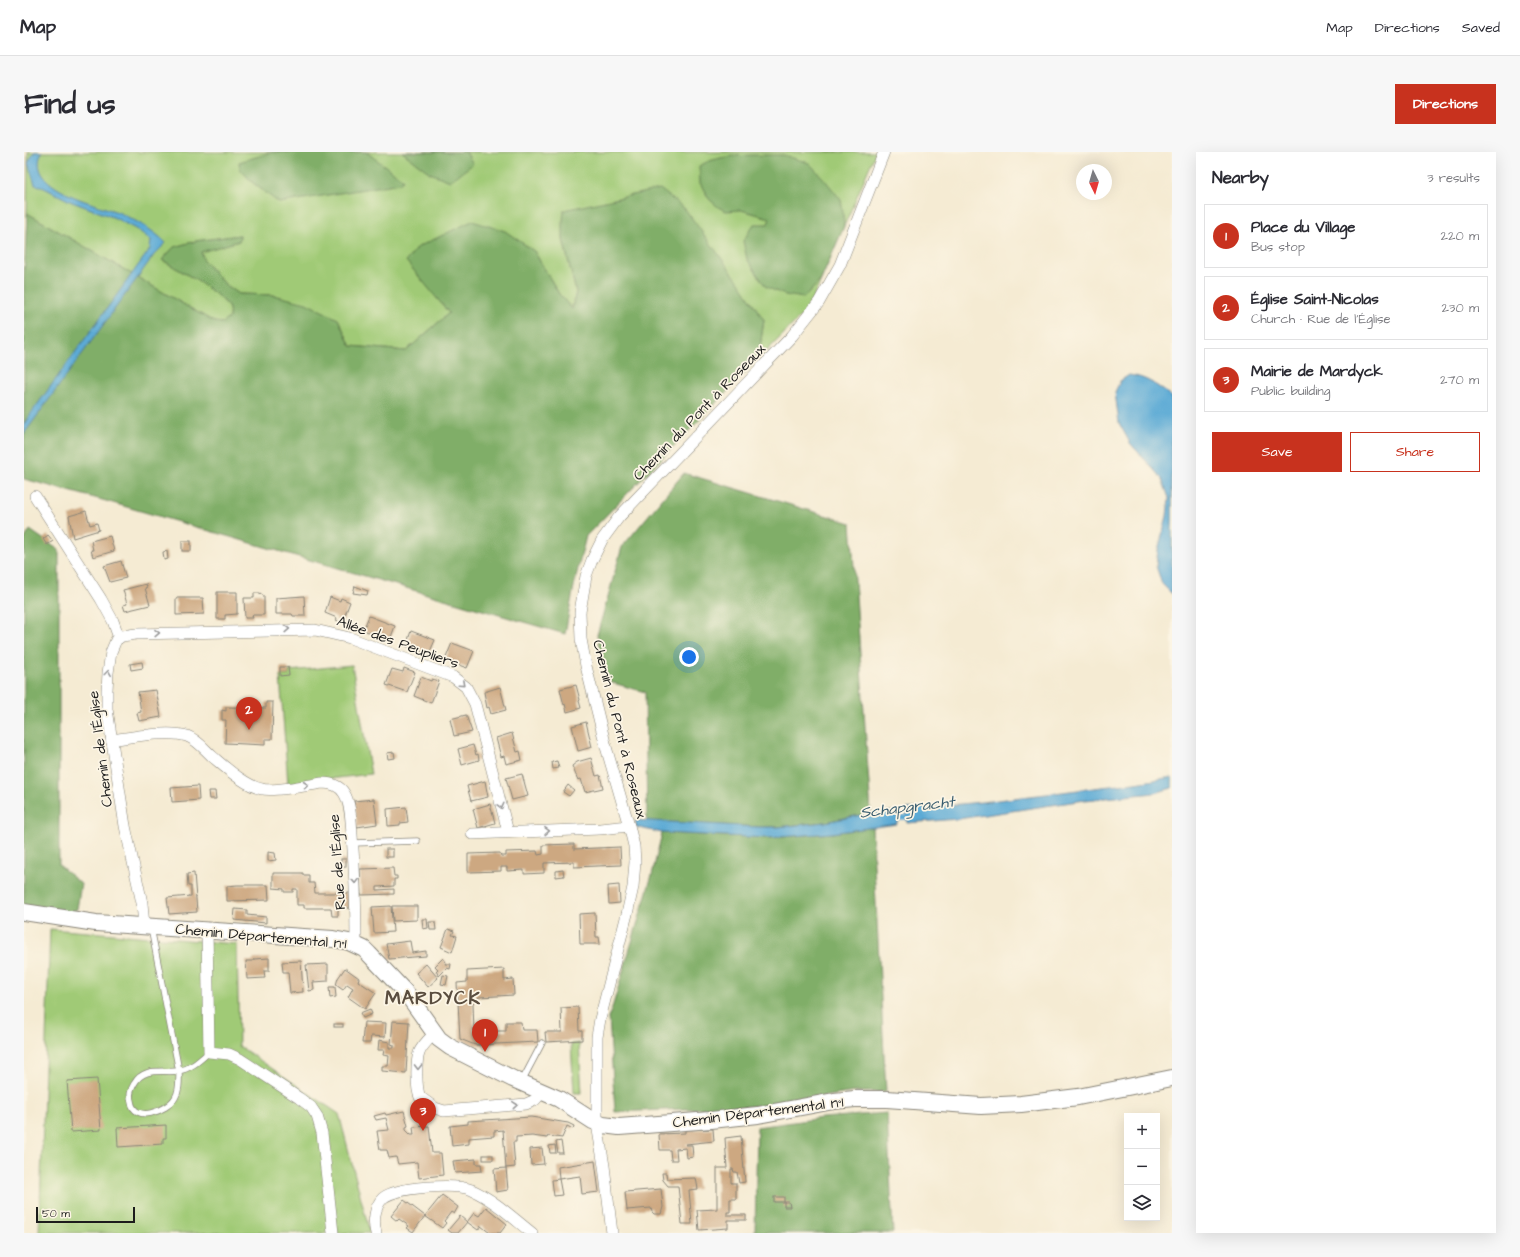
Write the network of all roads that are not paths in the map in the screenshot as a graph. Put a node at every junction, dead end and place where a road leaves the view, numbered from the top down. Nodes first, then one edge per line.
1 (884, 152) edge
2 (35, 496) dead end
3 (118, 638) junction
4 (112, 740) junction
5 (630, 826) junction
6 (508, 832) junction
7 (472, 834) dead end
8 (417, 842) dead end
9 (353, 843) junction
10 (24, 912) edge
11 (147, 926) junction
12 (207, 930) junction
13 (356, 945) junction
14 (435, 1033) junction
15 (542, 1043) dead end
16 (209, 1052) junction
17 (179, 1071) junction
18 (1172, 1078) edge
19 (520, 1083) junction
20 (543, 1091) junction
21 (597, 1124) junction
22 (333, 1233) edge
23 (376, 1233) edge
24 (532, 1233) edge
25 (612, 1233) edge

1 - 5 street, Chemin du Pont à Roseaux
2 - 3 street
4 -> 3 street, Chemin de l'Église
3 -> 6 street, Allée des Peupliers
4 -> 9 street, Rue de l'Église
4 - 11 street, Chemin de l'Église
6 -> 5 street
5 - 21 street, Chemin du Pont à Roseaux
6 - 7 street
8 - 9 lane
9 -> 13 street, Rue de l'Église
10 - 11 street, Chemin Départemental n°1
11 - 12 street, Chemin Départemental n°1
11 - 17 lane
12 - 13 street, Chemin Départemental n°1
12 - 16 street
13 - 14 street, Chemin Départemental n°1
14 - 19 street, Chemin Départemental n°1
14 -> 20 street
15 - 19 lane
16 - 17 lane
16 - 22 street
17 - 17 lane
18 - 21 street, Chemin Départemental n°1
19 - 20 street, Chemin Départemental n°1
20 - 21 street, Chemin Départemental n°1
21 - 25 street, Chemin du Pont à Roseaux
23 - 24 street

